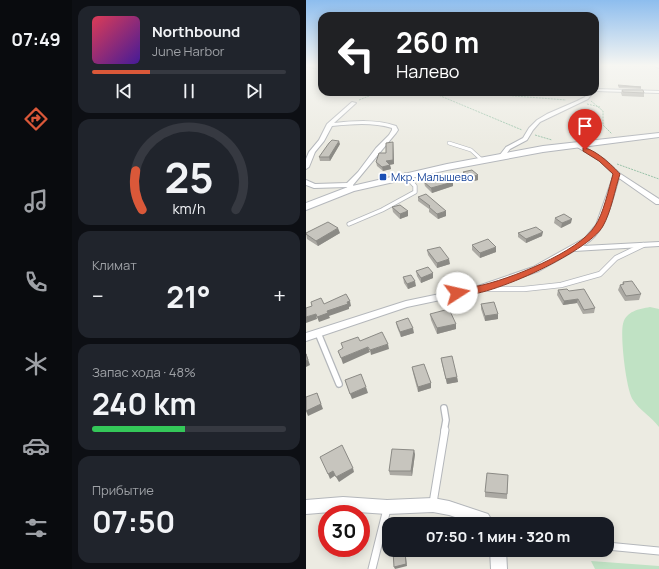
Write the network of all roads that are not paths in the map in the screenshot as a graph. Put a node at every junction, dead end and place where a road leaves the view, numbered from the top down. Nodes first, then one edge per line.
1 (645, 92) edge
2 (659, 92) edge
3 (588, 96) edge
4 (354, 103) road end
5 (330, 125) junction
6 (659, 135) edge
7 (448, 143) dead end
8 (576, 144) junction
9 (502, 156) junction
10 (482, 160) junction
11 (306, 167) edge
12 (617, 174) junction
13 (405, 175) junction
14 (306, 182) edge
15 (350, 187) junction
16 (659, 202) edge
17 (306, 207) edge
18 (349, 224) dead end
19 (659, 244) edge
20 (643, 245) junction
21 (574, 249) junction
22 (480, 289) junction
23 (318, 333) junction
24 (306, 337) edge
25 (339, 384) dead end
26 (444, 408) dead end
27 (432, 505) junction
28 (306, 507) edge
29 (387, 507) junction
30 (477, 517) edge
31 (614, 547) edge
32 (659, 551) edge
33 (498, 557) edge
34 (372, 569) edge
35 (499, 569) edge

1 - 2 street
3 - 9 street
4 - 5 street
5 - 11 street
5 - 15 street
6 - 8 street
7 - 10 lane
8 - 9 street
8 - 12 street
9 - 10 street
10 - 13 street
12 - 16 street
12 - 21 street
13 - 15 street
13 - 18 lane
14 - 15 street
15 - 17 street
19 - 20 street
20 - 21 street
20 - 22 lane
21 - 22 street
22 - 23 street
23 - 24 street
23 - 25 lane
26 - 27 lane
27 - 29 street
27 - 30 street
28 - 29 street
29 - 34 lane
31 - 32 lane
33 - 35 street

